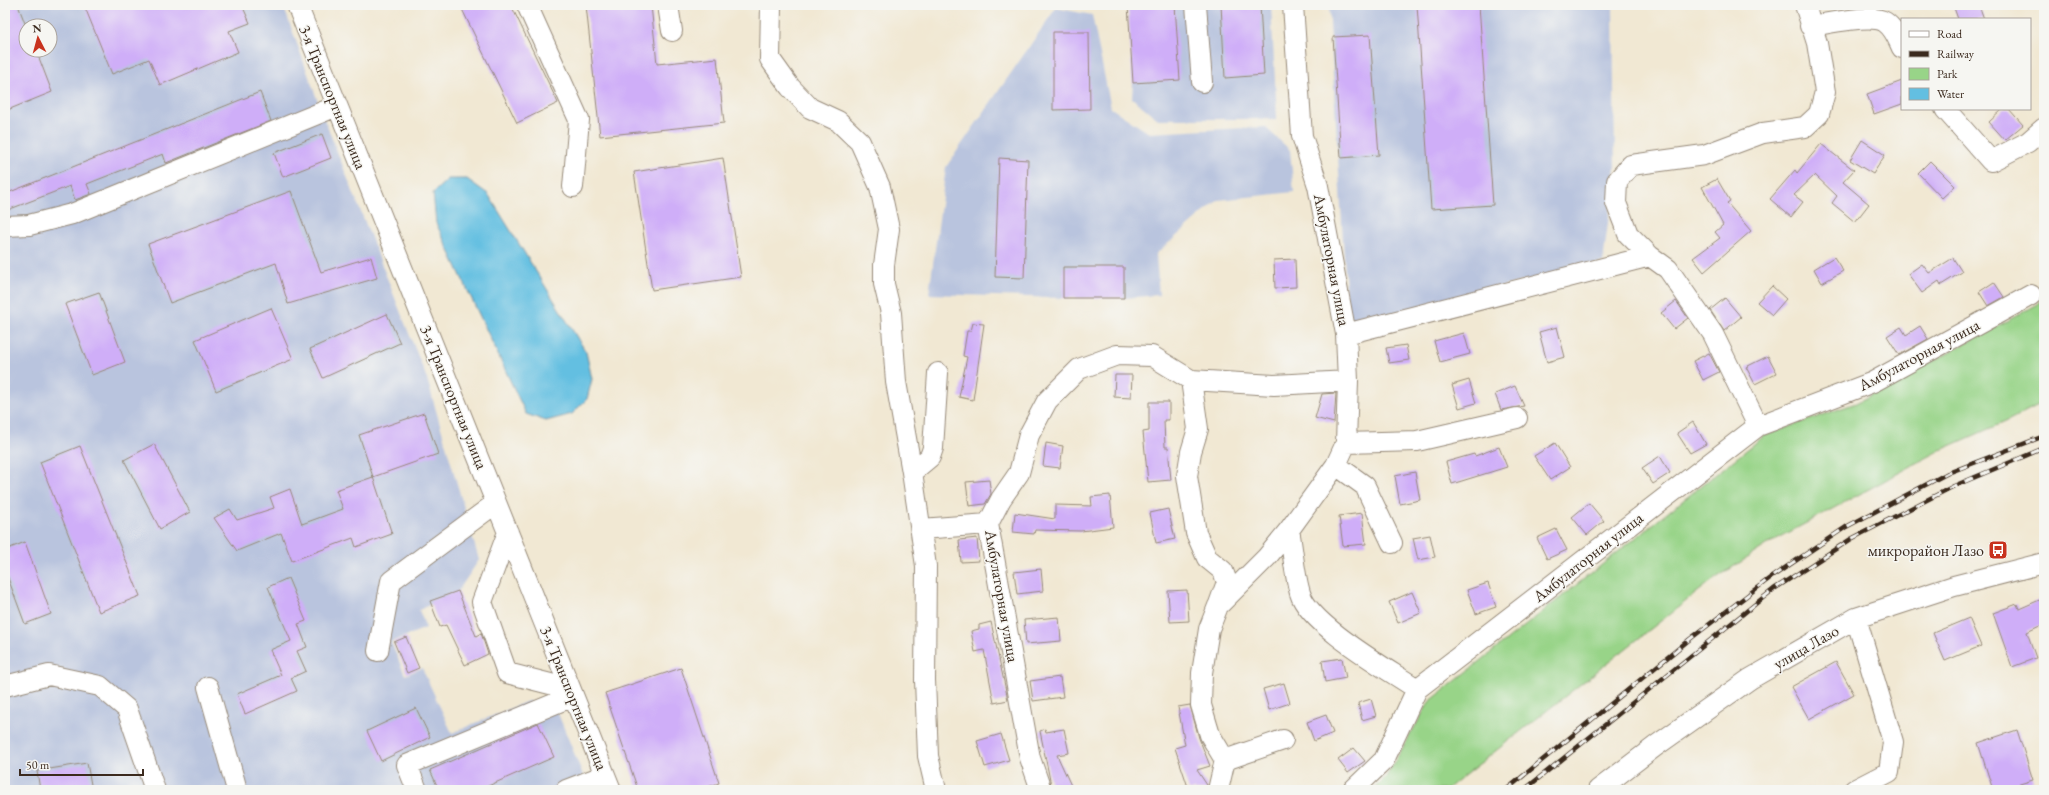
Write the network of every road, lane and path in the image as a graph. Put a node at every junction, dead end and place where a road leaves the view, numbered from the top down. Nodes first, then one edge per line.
1 (297, 5) edge
2 (527, 5) edge
3 (668, 5) edge
4 (771, 5) edge
5 (1196, 5) edge
6 (1293, 5) edge
7 (1805, 5) edge
8 (1810, 26) junction
9 (672, 31) dead end
10 (1901, 46) edge
11 (1202, 82) dead end
12 (337, 106) junction
13 (1946, 110) edge
14 (2044, 128) edge
15 (573, 187) dead end
16 (5, 226) edge
17 (1650, 256) junction
18 (2031, 295) dead end
19 (1346, 334) junction
20 (938, 373) dead end
21 (1191, 380) junction
22 (1348, 380) junction
23 (1517, 418) dead end
24 (1758, 426) junction
25 (1346, 443) junction
26 (1336, 464) junction
27 (912, 472) junction
28 (496, 504) junction
29 (988, 524) junction
30 (921, 529) junction
31 (1289, 530) junction
32 (508, 532) junction
33 (1392, 543) dead end
34 (2044, 563) edge
35 (1218, 606) junction
36 (1856, 618) junction
37 (378, 651) dead end
38 (5, 686) edge
39 (208, 687) dead end
40 (1417, 689) junction
41 (572, 692) junction
42 (1283, 740) dead end
43 (1225, 760) junction
44 (608, 783) edge
45 (155, 790) edge
46 (237, 790) edge
47 (417, 790) edge
48 (566, 790) edge
49 (936, 790) edge
50 (1041, 790) edge
51 (1218, 790) edge
52 (1354, 790) edge
53 (1598, 790) edge
54 (1854, 790) edge

1 - 12 street, 3-я Транспортная улица
2 - 15 street
3 - 9 street
4 - 27 street
5 - 11 street
6 - 19 street, Амбулаторная улица
7 - 8 street
8 - 10 street
8 - 17 street
12 - 16 street
12 - 28 street, 3-я Транспортная улица
13 - 14 street
17 - 19 street, Амбулаторная улица
17 - 24 street
18 - 24 street, Амбулаторная улица
19 - 22 street, Амбулаторная улица
20 - 27 street
21 - 22 street, Амбулаторная улица
21 - 29 street, Амбулаторная улица
21 - 35 street
22 - 25 street, Амбулаторная улица
23 - 25 street
24 - 40 street, Амбулаторная улица
25 - 26 street, Амбулаторная улица
26 - 31 street, Амбулаторная улица
26 - 33 street
27 - 30 street
28 - 32 street, 3-я Транспортная улица
28 - 37 street
29 - 30 street
29 - 50 street, Амбулаторная улица
30 - 49 street
31 - 35 street, Амбулаторная улица
31 - 40 street
32 - 41 street, 3-я Транспортная улица
32 - 41 street
34 - 36 street, улица Лазо
35 - 43 street, Амбулаторная улица
36 - 53 street, улица Лазо
36 - 54 street
38 - 45 street
39 - 46 street
40 - 52 street, Амбулаторная улица
41 - 44 street, 3-я Транспортная улица
41 - 47 street
42 - 43 street
43 - 51 street
44 - 48 street

